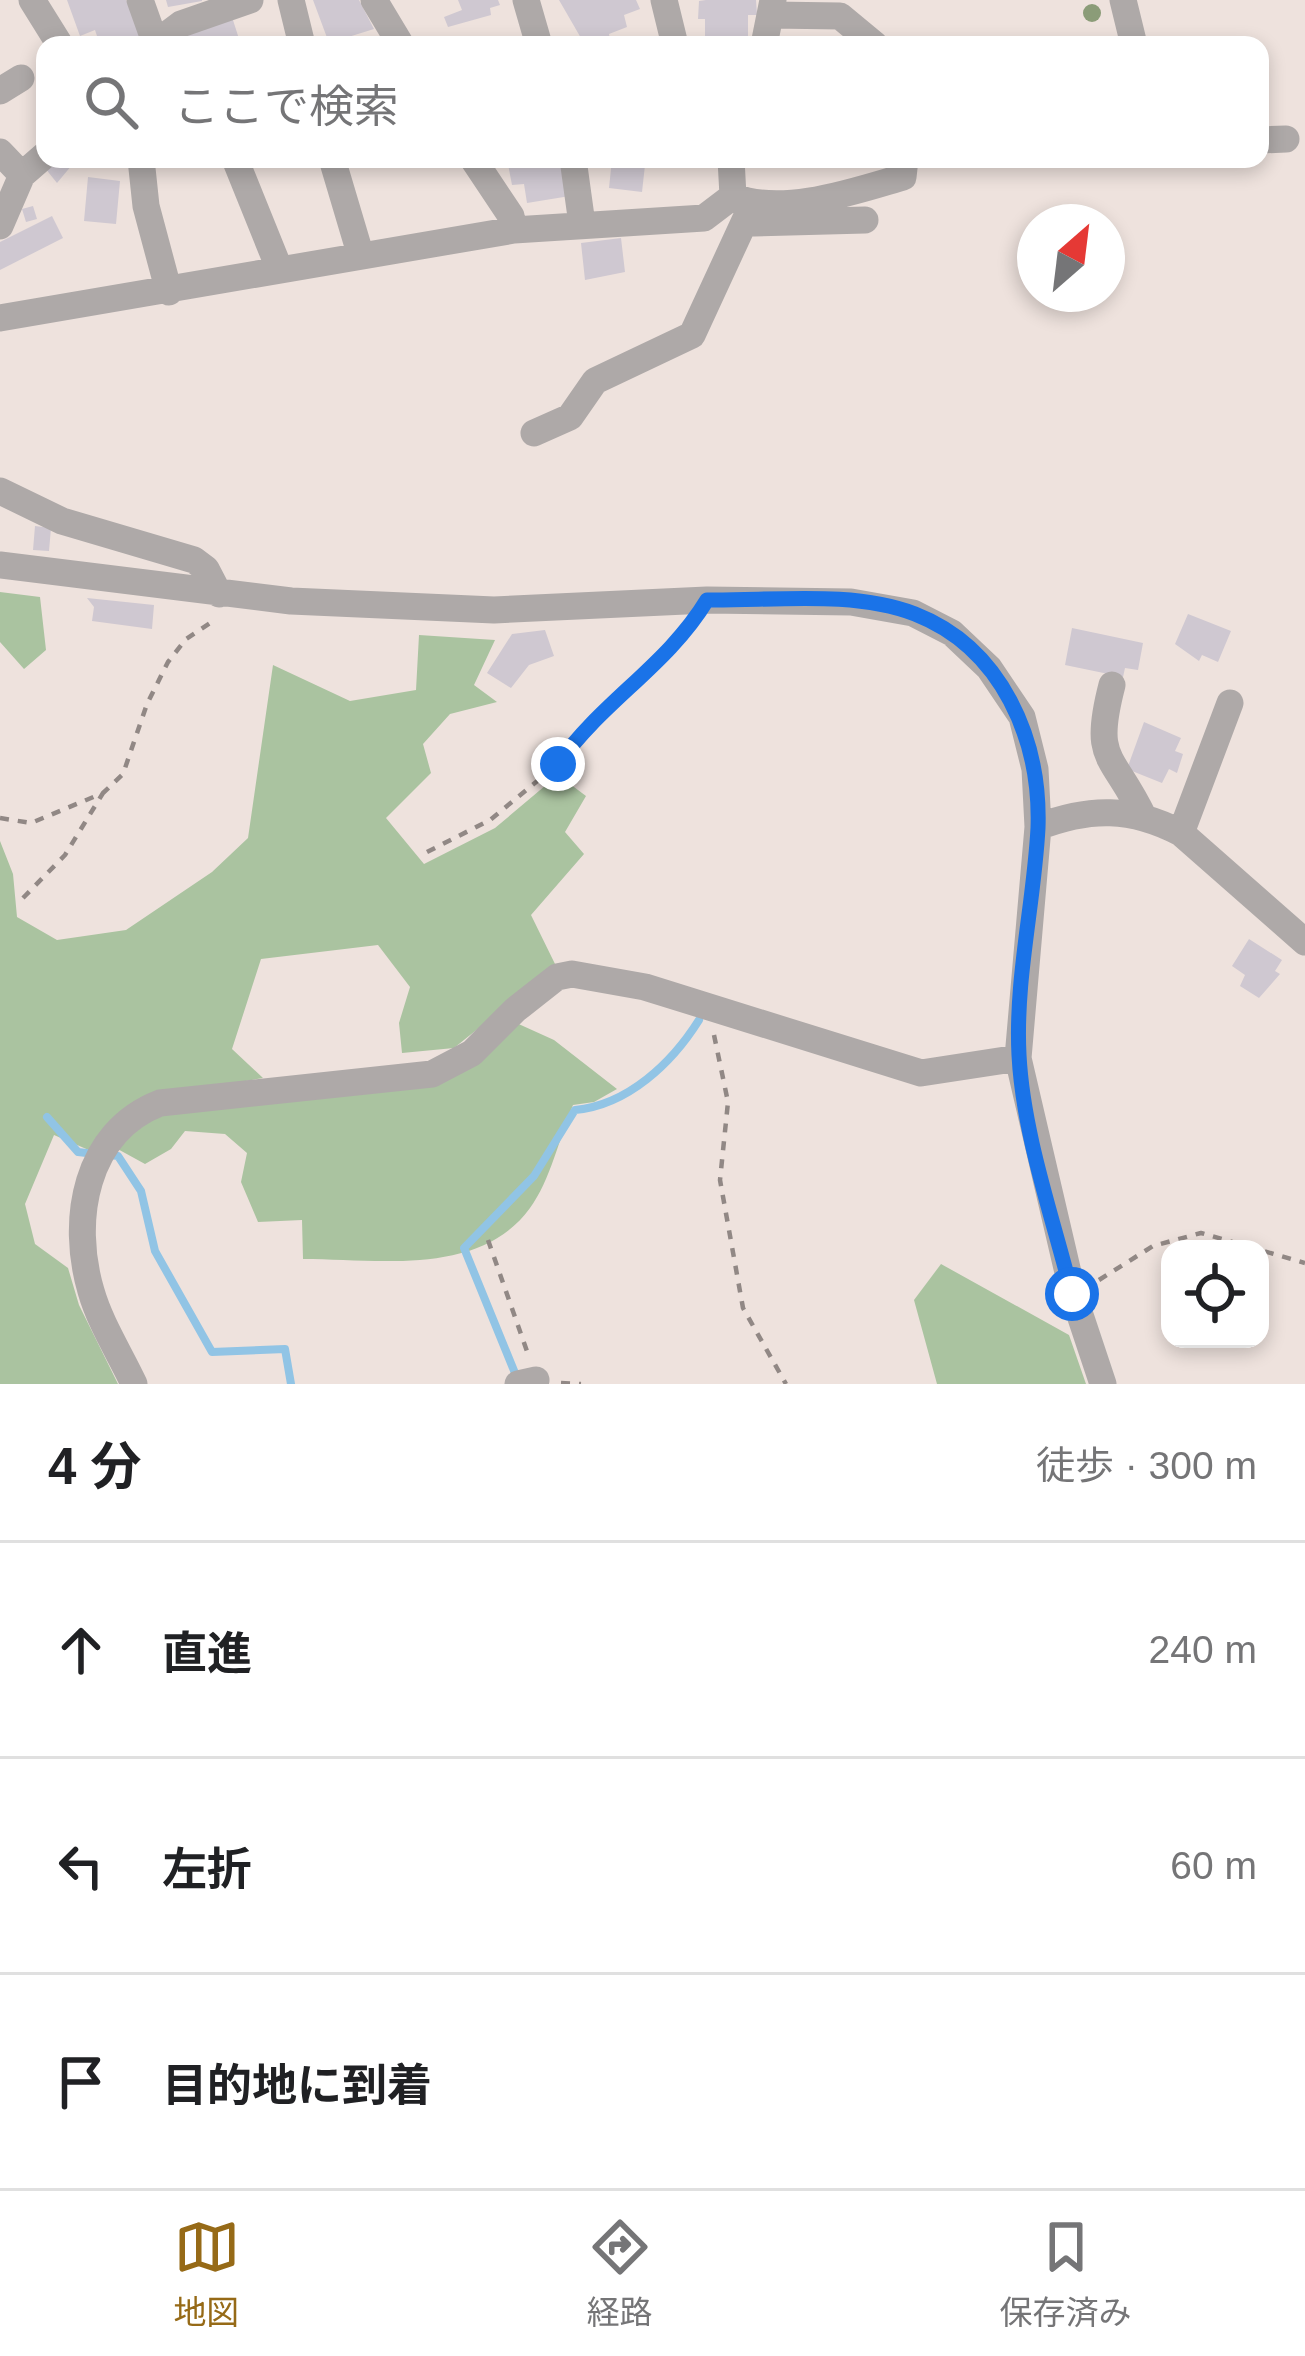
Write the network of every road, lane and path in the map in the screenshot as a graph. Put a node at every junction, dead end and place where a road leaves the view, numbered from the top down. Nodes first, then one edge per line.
1 (32, 0) edge
2 (140, 0) edge
3 (250, 0) edge
4 (291, 0) edge
5 (374, 0) edge
6 (526, 0) edge
7 (664, 0) edge
8 (1123, 0) edge
9 (772, 8) edge
10 (54, 36) edge
11 (160, 36) edge
12 (174, 36) edge
13 (300, 36) edge
14 (396, 36) edge
15 (536, 36) edge
16 (674, 36) edge
17 (864, 36) edge
18 (1132, 36) edge
19 (0, 152) edge
20 (36, 163) edge
21 (142, 168) edge
22 (239, 168) edge
23 (335, 168) edge
24 (479, 168) edge
25 (574, 168) edge
26 (732, 168) edge
27 (904, 168) edge
28 (22, 175) junction
29 (742, 205) junction
30 (866, 220) dead end
31 (582, 224) junction
32 (0, 226) edge
33 (514, 230) junction
34 (360, 254) junction
35 (279, 268) junction
36 (169, 292) junction
37 (0, 318) edge
38 (535, 434) dead end
39 (0, 491) edge
40 (0, 565) edge
41 (223, 594) junction
42 (707, 600) junction
43 (1112, 685) dead end
44 (1230, 703) dead end
45 (103, 794) junction
46 (1143, 816) junction
47 (0, 818) edge
48 (1038, 827) junction
49 (1180, 832) junction
50 (427, 852) dead end
51 (23, 898) dead end
52 (1305, 942) edge
53 (721, 1012) junction
54 (1018, 1058) junction
55 (488, 1240) dead end
56 (1305, 1263) edge
57 (1072, 1294) junction
58 (529, 1382) edge
59 (134, 1384) edge
60 (786, 1384) edge
61 (1103, 1384) edge

1 - 10 street
2 - 11 street
3 - 12 street
4 - 13 street
5 - 14 street
6 - 15 street
7 - 16 street
8 - 18 street
9 - 17 street
19 - 28 street
20 - 28 street
21 - 36 street
22 - 35 street
23 - 34 street
24 - 33 street
25 - 31 street
26 - 29 street
27 - 29 street
28 - 32 street
29 - 30 street
29 - 31 street
29 - 38 street
31 - 33 street
33 - 34 street
34 - 35 street
35 - 36 street
36 - 37 street
39 - 41 street
40 - 41 street
41 - 42 street
41 - 45 path
42 - 48 street
42 - 50 path
43 - 46 street
44 - 49 street
45 - 47 path
45 - 51 path
46 - 48 street
46 - 49 street
48 - 54 street
49 - 52 street
53 - 54 street
53 - 59 street
53 - 60 path
54 - 57 street
55 - 58 path
56 - 57 path
57 - 61 street

